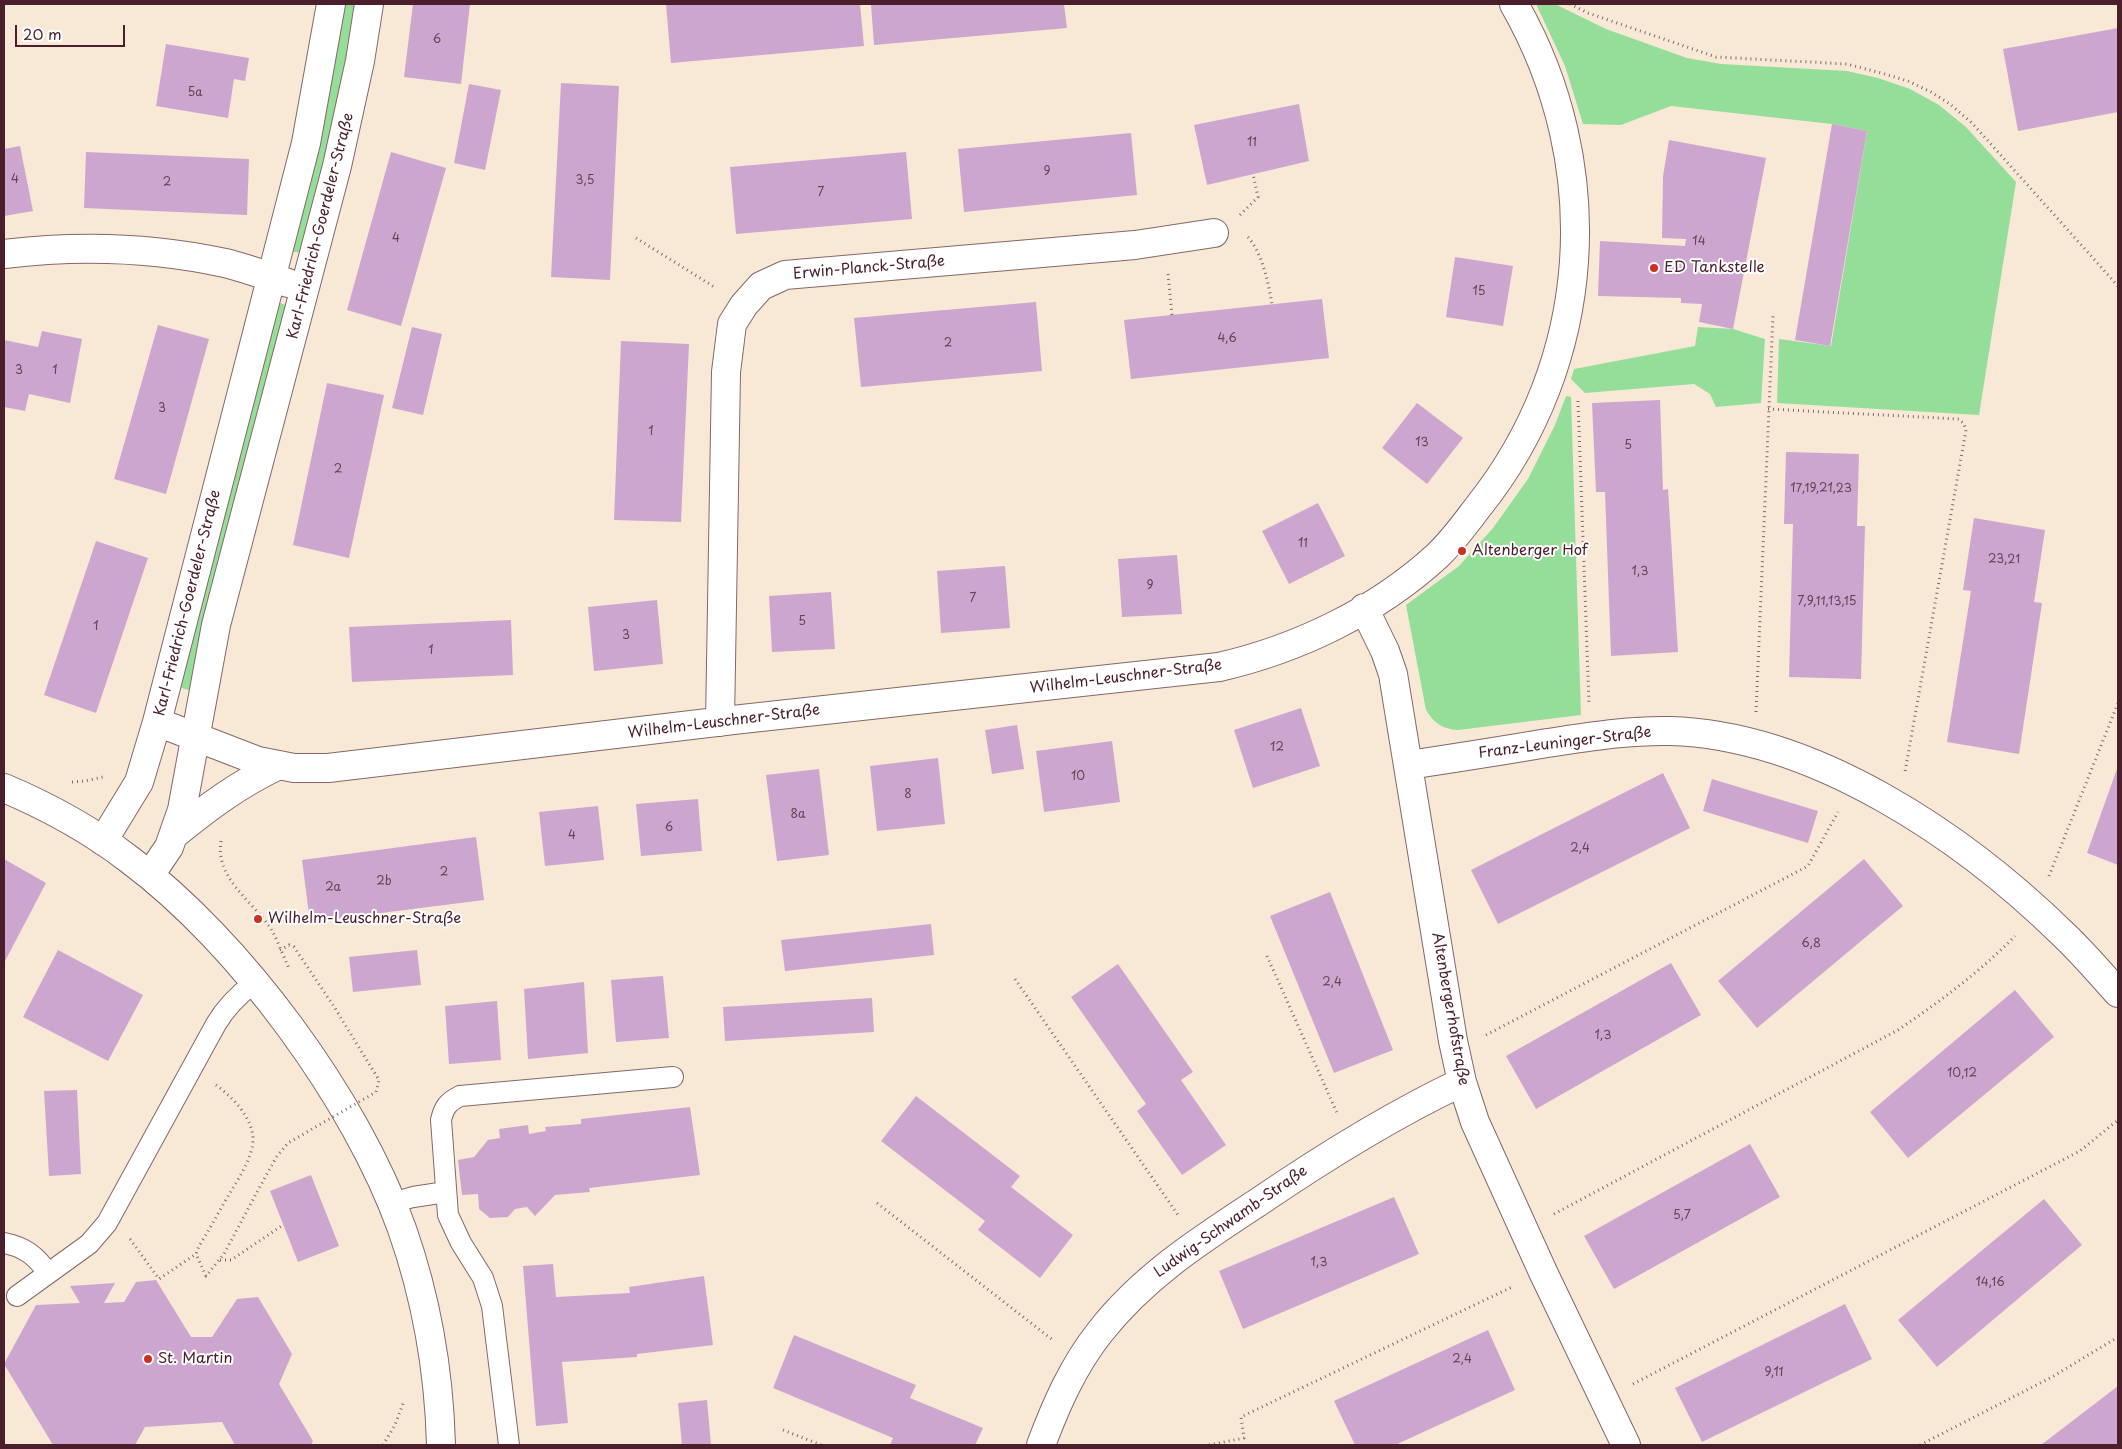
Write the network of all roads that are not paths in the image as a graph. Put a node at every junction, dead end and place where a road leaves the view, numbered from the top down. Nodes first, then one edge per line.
1 (331, 4) edge
2 (369, 4) edge
3 (1514, 4) edge
4 (1224, 227) road end
5 (4, 254) edge
6 (270, 277) junction
7 (306, 288) junction
8 (1364, 608) junction
9 (157, 722) junction
10 (720, 722) junction
11 (195, 738) junction
12 (1409, 765) junction
13 (277, 766) junction
14 (4, 788) edge
15 (175, 834) junction
16 (103, 841) junction
17 (150, 875) junction
18 (254, 983) junction
19 (2118, 993) edge
20 (673, 1077) dead end
21 (1462, 1082) junction
22 (446, 1192) junction
23 (392, 1204) junction
24 (4, 1243) edge
25 (48, 1273) junction
26 (17, 1296) dead end
27 (440, 1445) edge
28 (508, 1445) edge
29 (1041, 1445) edge
30 (1626, 1445) edge

1 - 6 street, Karl-Friedrich-Goerdeler-Straße
2 - 7 street, Karl-Friedrich-Goerdeler-Straße
3 - 8 street, Wilhelm-Leuschner-Straße
4 - 10 street, Erwin-Planck-Straße
5 - 6 street
6 - 7 street
6 - 9 street, Karl-Friedrich-Goerdeler-Straße
7 - 11 street, Karl-Friedrich-Goerdeler-Straße
8 - 10 street, Wilhelm-Leuschner-Straße
8 - 12 street, Altenbergerhofstraße
9 - 11 street, Karl-Friedrich-Goerdeler-Straße
9 - 16 street
10 - 13 street, Wilhelm-Leuschner-Straße
11 - 13 street, Wilhelm-Leuschner-Straße
11 - 15 street
12 - 19 street, Franz-Leuninger-Straße
12 - 21 street, Altenbergerhofstraße
13 - 15 street
14 - 16 street
15 - 17 street
16 - 17 street
17 - 18 street
18 - 23 street
18 - 25 lane
20 - 22 lane
21 - 29 street, Ludwig-Schwamb-Straße
21 - 30 street, Altenbergerhofstraße
22 - 23 lane
22 - 28 lane
23 - 27 street
24 - 25 lane
25 - 26 lane

